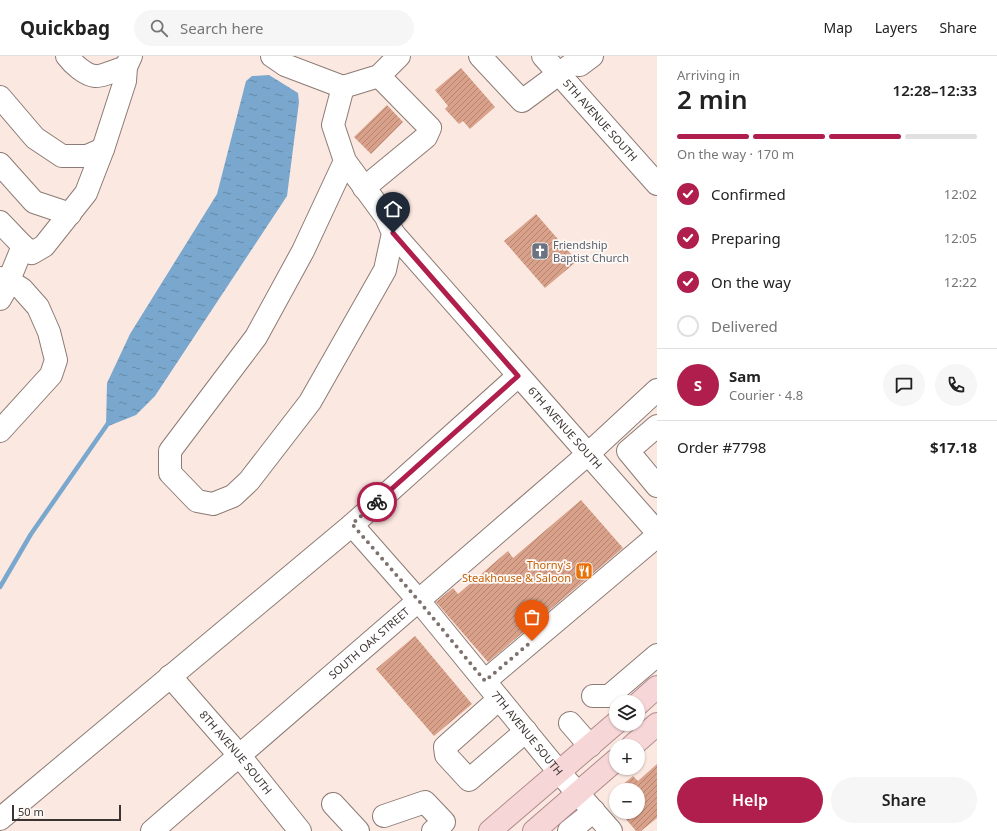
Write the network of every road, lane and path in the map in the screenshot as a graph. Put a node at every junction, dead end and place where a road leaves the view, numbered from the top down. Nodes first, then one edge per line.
1 (67, 56) edge
2 (272, 56) edge
3 (399, 56) edge
4 (480, 56) edge
5 (543, 56) edge
6 (592, 56) edge
7 (129, 62) edge
8 (568, 64) edge
9 (379, 76) junction
10 (343, 87) junction
11 (0, 97) edge
12 (103, 149) junction
13 (345, 161) junction
14 (0, 164) edge
15 (657, 184) edge
16 (364, 188) junction
17 (70, 214) junction
18 (0, 222) edge
19 (393, 233) junction
20 (22, 246) junction
21 (3, 286) edge
22 (518, 376) junction
23 (657, 390) edge
24 (657, 426) edge
25 (0, 431) edge
26 (588, 454) junction
27 (655, 484) edge
28 (630, 502) junction
29 (352, 524) junction
30 (657, 532) edge
31 (657, 536) edge
32 (419, 601) junction
33 (657, 655) edge
34 (170, 676) junction
35 (485, 681) junction
36 (657, 687) edge
37 (593, 696) dead end
38 (645, 698) edge
39 (499, 699) junction
40 (570, 723) dead end
41 (657, 724) edge
42 (609, 729) edge
43 (526, 731) junction
44 (640, 739) edge
45 (590, 746) junction
46 (239, 755) junction
47 (609, 766) edge
48 (559, 772) junction
49 (578, 794) junction
50 (333, 804) dead end
51 (594, 811) junction
52 (384, 816) dead end
53 (0, 819) edge
54 (0, 825) edge
55 (576, 829) edge
56 (5, 831) edge
57 (152, 831) edge
58 (300, 831) edge
59 (358, 831) edge
60 (433, 831) edge
61 (490, 831) edge
62 (534, 831) edge
63 (611, 831) edge

1 - 7 street
2 - 10 street
3 - 9 street
4 - 8 street
5 - 8 street, 5TH AVENUE SOUTH
6 - 8 street
7 - 12 street
8 - 15 street, 5TH AVENUE SOUTH
9 - 10 street
9 - 16 street
10 - 13 street, 6TH AVENUE SOUTH
11 - 12 street
12 - 17 street
13 - 16 street, 6TH AVENUE SOUTH
13 - 19 street
14 - 17 street
16 - 19 street, 6TH AVENUE SOUTH
17 - 20 street
18 - 20 street
19 - 22 street, 6TH AVENUE SOUTH
20 - 21 street
21 - 25 street
22 - 26 street, 6TH AVENUE SOUTH
22 - 29 street
23 - 26 street, SOUTH OAK STREET
24 - 27 street
26 - 28 street, 6TH AVENUE SOUTH
26 - 32 street, SOUTH OAK STREET
27 - 28 street
28 - 30 street, 6TH AVENUE SOUTH
29 - 32 street, 7TH AVENUE SOUTH
29 - 34 street
31 - 35 street
32 - 35 street, 7TH AVENUE SOUTH
32 - 46 street, SOUTH OAK STREET
33 - 37 street
34 - 46 street, 8TH AVENUE SOUTH
34 - 53 street
35 - 39 street, 7TH AVENUE SOUTH
36 - 38 main road
39 - 43 street, 7TH AVENUE SOUTH
39 - 43 street
40 - 45 street
41 - 44 main road
42 - 45 main road
43 - 48 street, 7TH AVENUE SOUTH
45 - 48 main road
46 - 57 street, SOUTH OAK STREET
46 - 58 street, 8TH AVENUE SOUTH
47 - 49 main road
48 - 49 street, 7TH AVENUE SOUTH
48 - 61 main road
49 - 51 street, 7TH AVENUE SOUTH
49 - 62 main road
50 - 59 street
51 - 55 street
51 - 63 street, 7TH AVENUE SOUTH
52 - 60 street
54 - 56 street

